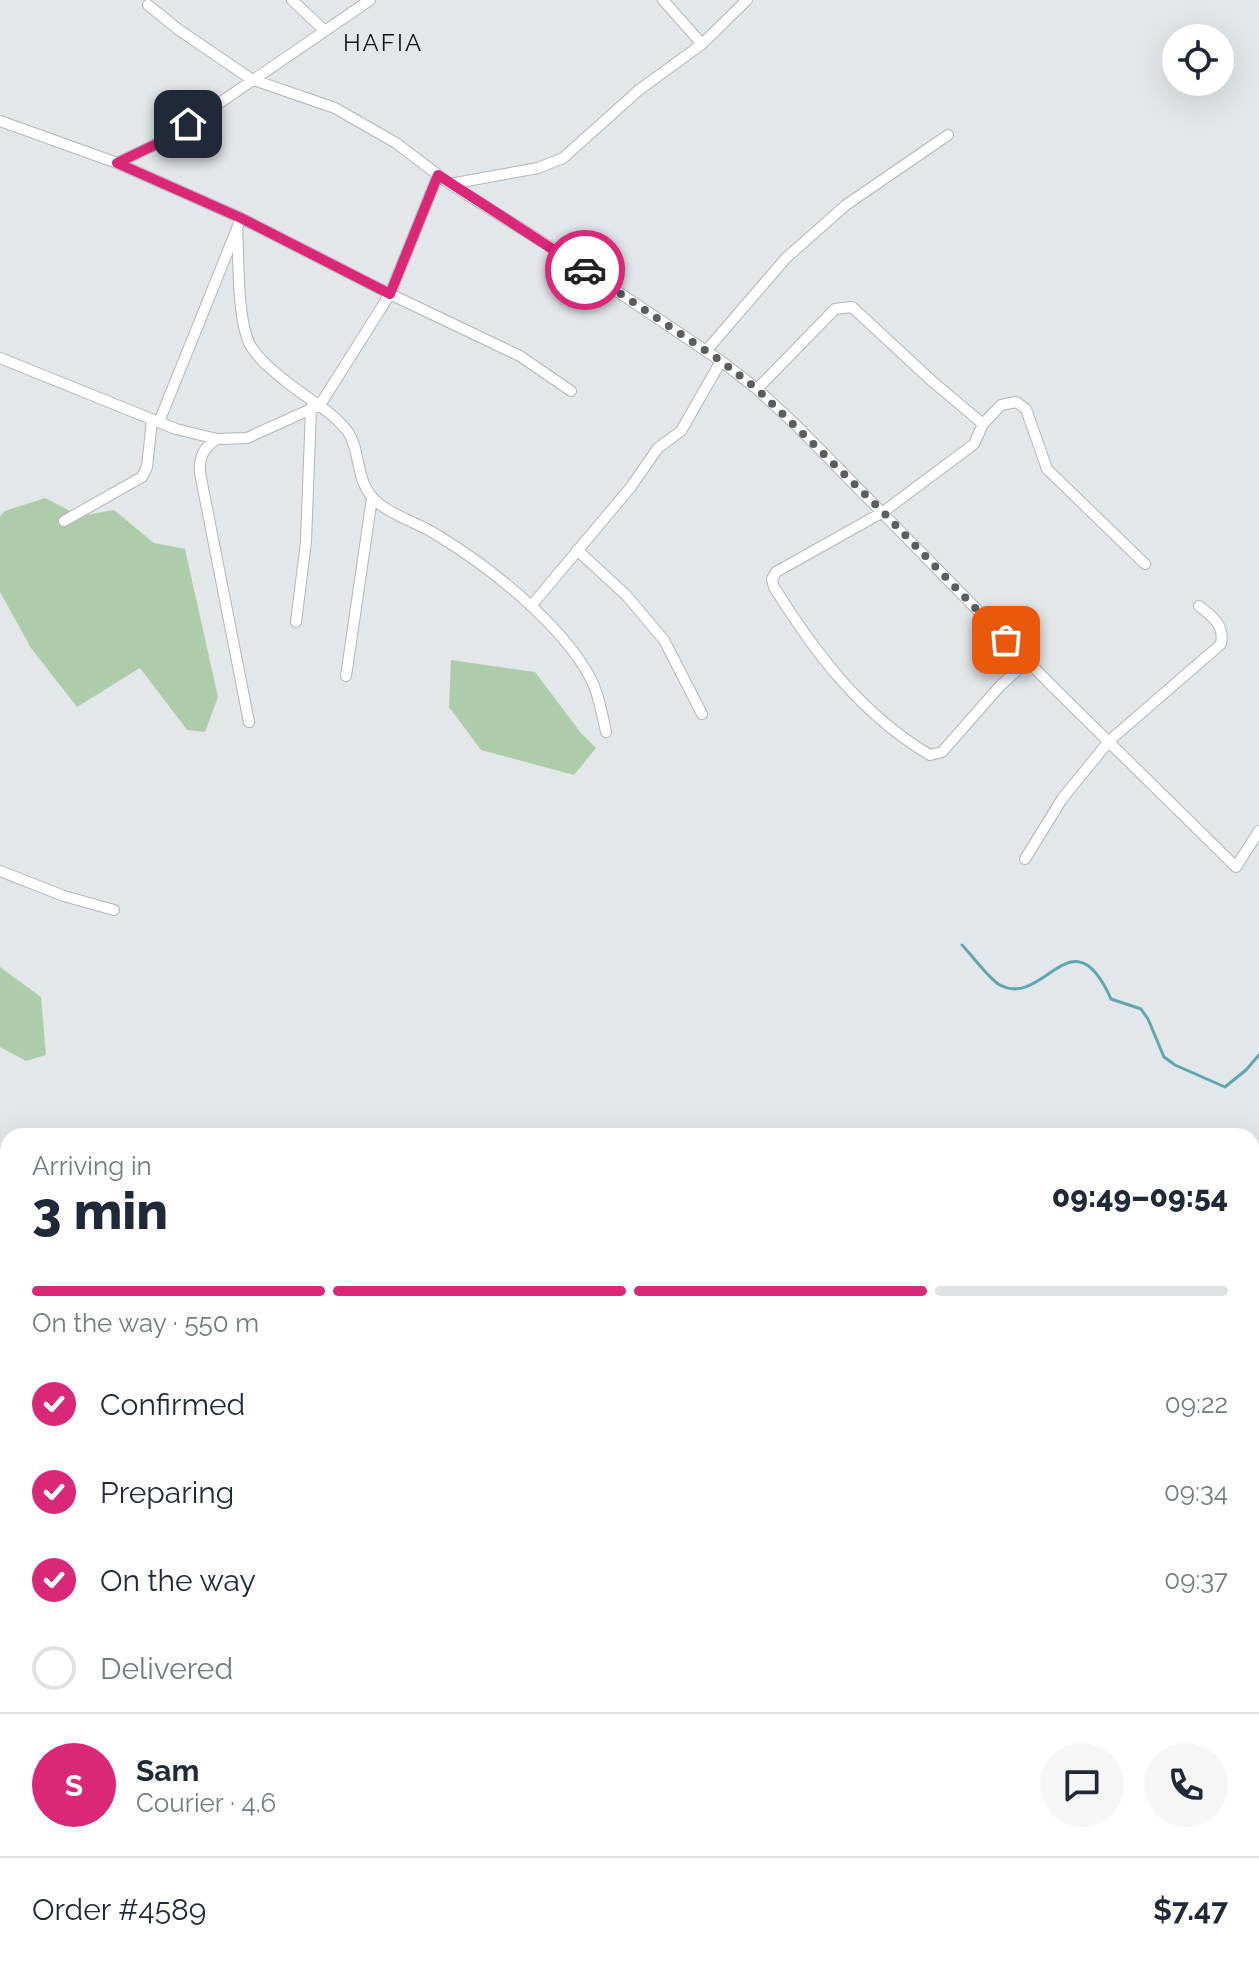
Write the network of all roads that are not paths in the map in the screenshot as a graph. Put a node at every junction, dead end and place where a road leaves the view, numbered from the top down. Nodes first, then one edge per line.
1 (292, 0) edge
2 (370, 0) edge
3 (663, 0) edge
4 (747, 0) edge
5 (148, 5) dead end
6 (325, 31) junction
7 (702, 44) junction
8 (251, 79) junction
9 (0, 121) edge
10 (948, 135) dead end
11 (117, 163) junction
12 (438, 175) junction
13 (450, 184) junction
14 (239, 223) junction
15 (390, 294) junction
16 (706, 351) junction
17 (0, 358) edge
18 (721, 361) junction
19 (757, 389) junction
20 (571, 391) dead end
21 (316, 406) junction
22 (155, 421) junction
23 (983, 424) junction
24 (217, 439) junction
25 (372, 498) junction
26 (883, 512) junction
27 (64, 521) dead end
28 (577, 550) junction
29 (1145, 564) dead end
30 (531, 606) junction
31 (1199, 606) dead end
32 (296, 622) dead end
33 (1027, 661) junction
34 (346, 676) dead end
35 (702, 714) dead end
36 (249, 722) dead end
37 (606, 732) dead end
38 (1109, 741) junction
39 (1259, 831) edge
40 (1025, 859) dead end
41 (0, 871) edge
42 (114, 910) dead end

1 - 6 street
2 - 6 street
3 - 7 street
4 - 7 street
5 - 8 street
6 - 8 street
7 - 13 street
8 - 11 street
8 - 12 street
9 - 11 street
10 - 16 street
11 - 14 street
12 - 13 street
12 - 15 street
13 - 16 street
14 - 15 street
14 - 21 street
14 - 22 street
15 - 20 street
15 - 21 street
16 - 18 street
17 - 22 street
18 - 19 street
18 - 28 street
19 - 23 street
19 - 26 street
21 - 24 street
21 - 25 street
21 - 32 street
22 - 24 street
22 - 27 street
23 - 26 street
23 - 29 street
24 - 36 street
25 - 30 street
25 - 34 street
26 - 33 street
26 - 33 street
28 - 30 street
28 - 35 street
30 - 37 street
31 - 38 street
33 - 38 street
38 - 39 street
38 - 40 street
41 - 42 street

